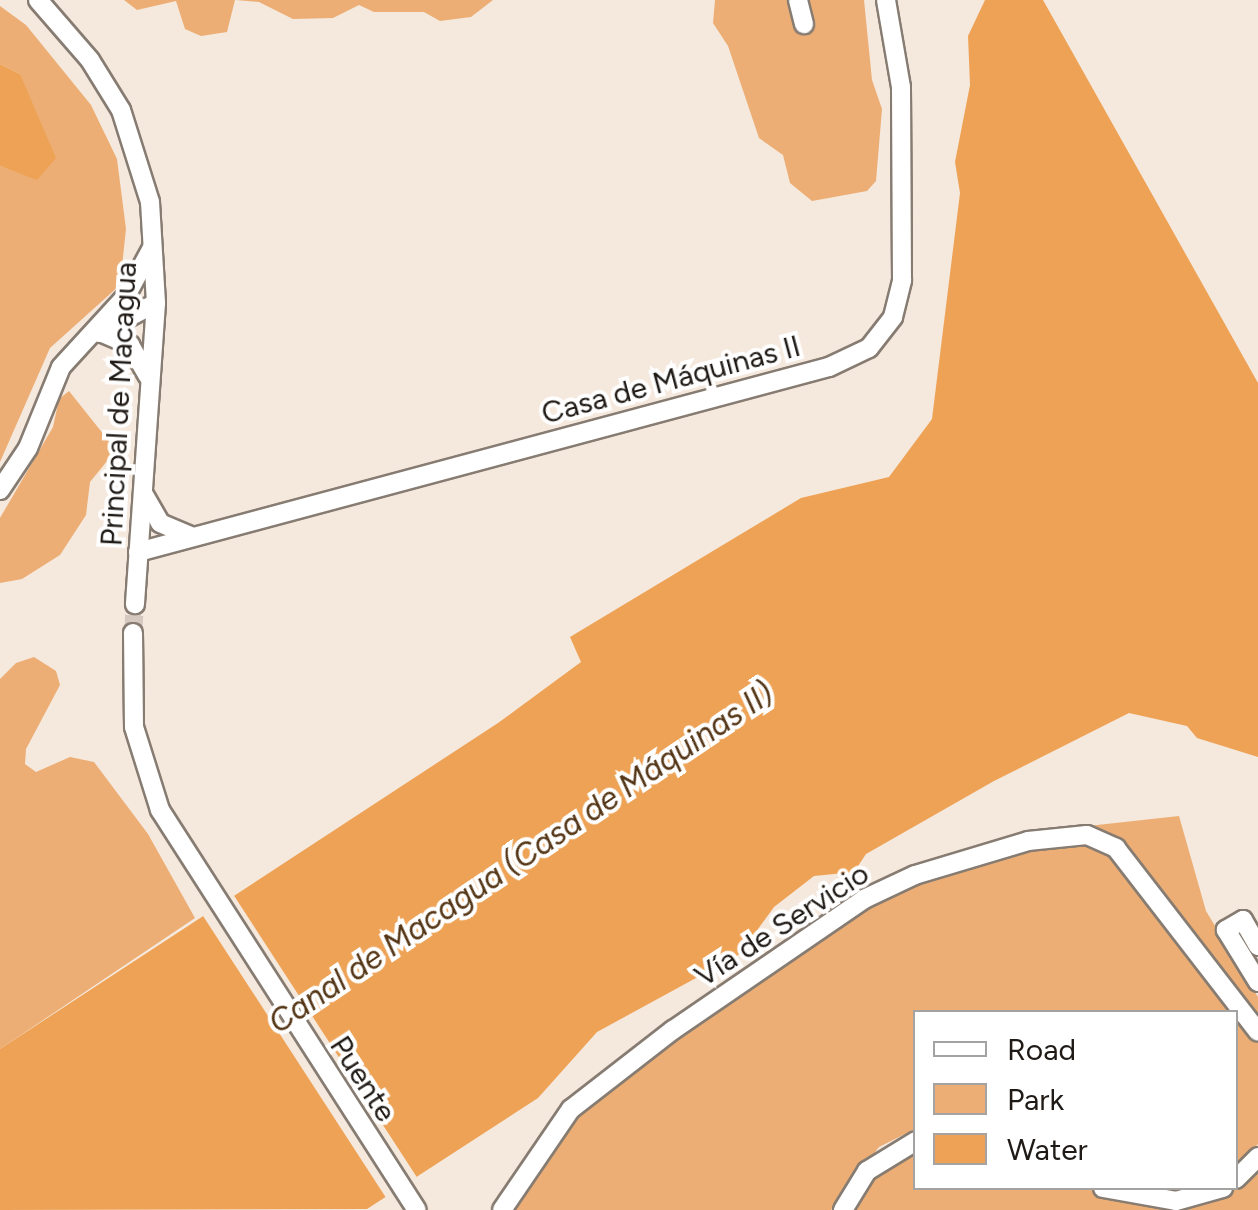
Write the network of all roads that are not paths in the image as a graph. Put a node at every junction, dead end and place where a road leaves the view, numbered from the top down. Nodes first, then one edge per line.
1 (38, 0) edge
2 (798, 0) edge
3 (886, 0) edge
4 (804, 24) dead end
5 (155, 238) junction
6 (156, 302) junction
7 (100, 332) junction
8 (80, 345) junction
9 (149, 381) junction
10 (141, 487) junction
11 (0, 490) edge
12 (197, 536) junction
13 (138, 552) junction
14 (134, 604) tunnel mouth
15 (133, 633) tunnel mouth
16 (1258, 946) edge
17 (1258, 982) edge
18 (1258, 1032) edge
19 (913, 1143) edge
20 (1258, 1157) edge
21 (1238, 1177) edge
22 (1115, 1190) edge
23 (1216, 1190) edge
24 (416, 1208) edge
25 (502, 1210) edge
26 (843, 1210) edge

1 - 5 street, Principal de Macagua
2 - 4 street
3 - 12 street, Casa de Máquinas II
5 - 6 street, Principal de Macagua
5 - 8 street
6 - 7 street
6 - 9 street, Principal de Macagua
7 - 8 street
7 - 9 street
8 - 11 street
9 - 10 street, Principal de Macagua
10 - 12 street
10 - 13 street, Principal de Macagua
12 - 13 street, Casa de Máquinas II
13 - 14 street, Principal de Macagua
15 - 24 street, Puente
16 - 17 street
18 - 25 street, Vía de Servicio
19 - 26 street
20 - 21 street
22 - 23 street

